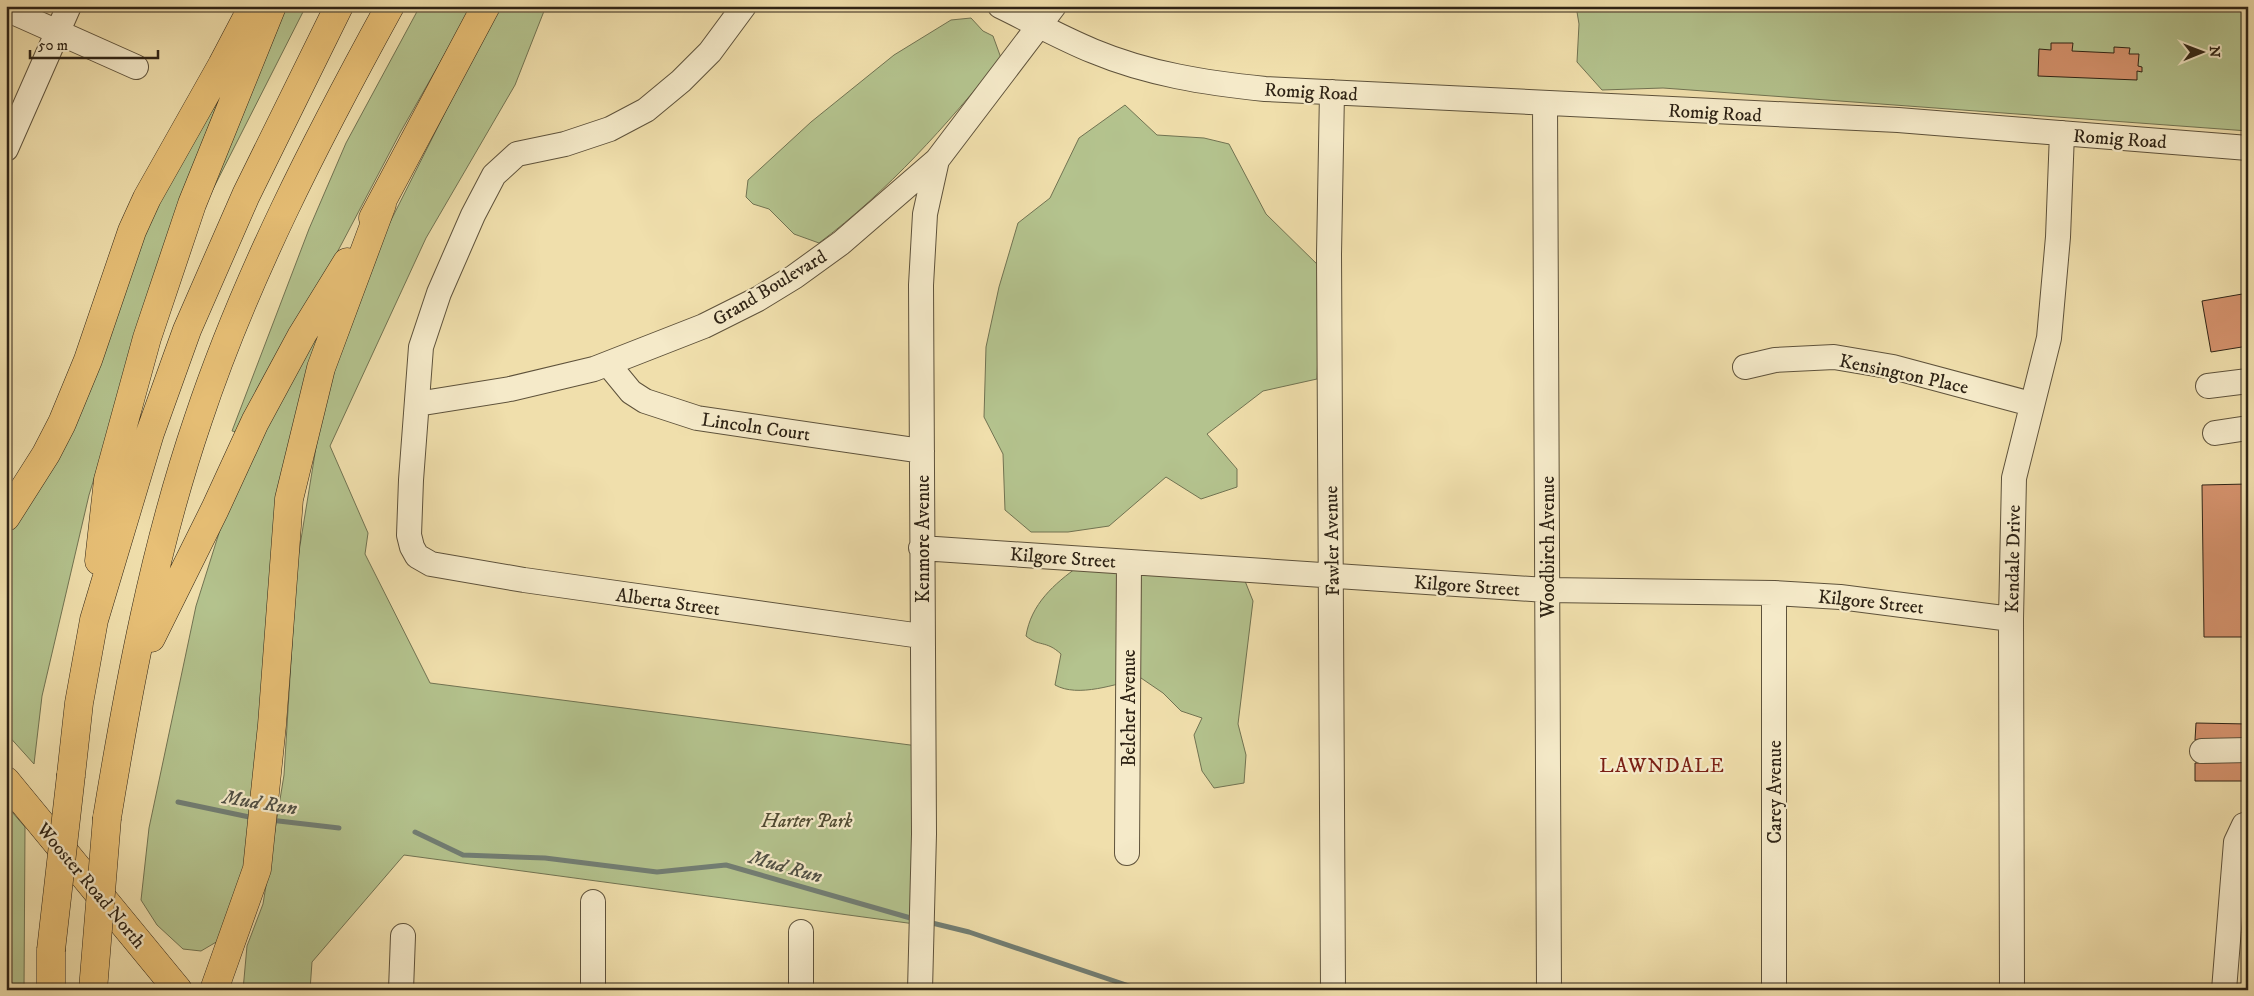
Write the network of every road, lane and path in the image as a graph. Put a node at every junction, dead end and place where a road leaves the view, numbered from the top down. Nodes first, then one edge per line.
1 (69, 6) edge
2 (252, 6) edge
3 (272, 6) edge
4 (339, 6) edge
5 (390, 6) edge
6 (486, 6) edge
7 (744, 6) edge
8 (1000, 6) edge
9 (1054, 6) edge
10 (6, 9) edge
11 (1040, 26) junction
12 (58, 32) junction
13 (136, 67) dead end
14 (1332, 92) junction
15 (1545, 104) junction
16 (2062, 133) junction
17 (2248, 148) edge
18 (6, 149) edge
19 (937, 160) junction
20 (382, 204) junction
21 (608, 364) junction
22 (1745, 367) dead end
23 (2248, 381) edge
24 (2208, 386) dead end
25 (418, 404) junction
26 (2031, 404) junction
27 (2248, 428) edge
28 (2215, 433) dead end
29 (922, 451) junction
30 (6, 517) edge
31 (921, 548) junction
32 (1129, 562) junction
33 (1331, 576) junction
34 (1546, 590) junction
35 (1774, 593) junction
36 (2011, 619) junction
37 (94, 620) junction
38 (922, 636) junction
39 (130, 679) junction
40 (2248, 750) edge
41 (2202, 751) dead end
42 (6, 781) edge
43 (2248, 824) edge
44 (1127, 853) dead end
45 (593, 902) dead end
46 (801, 932) dead end
47 (403, 936) dead end
48 (51, 990) edge
49 (93, 990) edge
50 (178, 990) edge
51 (214, 990) edge
52 (401, 990) edge
53 (593, 990) edge
54 (801, 990) edge
55 (920, 990) edge
56 (1333, 990) edge
57 (1549, 990) edge
58 (1774, 990) edge
59 (2012, 990) edge
60 (2224, 990) edge

1 - 12 street
2 - 30 main road
3 - 37 main road
4 - 37 main road
5 - 39 main road
6 - 20 main road
7 - 25 street
8 - 11 street, Romig Road
9 - 11 street, Grand Boulevard
10 - 12 street
11 - 14 street, Romig Road
11 - 19 street, Grand Boulevard
12 - 13 street
12 - 18 street
14 - 15 street, Romig Road
14 - 33 street, Fawler Avenue
15 - 16 street, Romig Road
15 - 34 street, Woodbirch Avenue
16 - 17 street, Romig Road
16 - 26 street, Kendale Drive
19 - 21 street, Grand Boulevard
19 - 29 street, Kenmore Avenue
20 - 39 main road
20 - 51 main road
21 - 25 street, Grand Boulevard
21 - 29 street, Lincoln Court
22 - 26 street, Kensington Place
23 - 24 street
25 - 38 street, Alberta Street
26 - 36 street, Kendale Drive
27 - 28 street
29 - 31 street, Kenmore Avenue
31 - 32 street, Kilgore Street
31 - 38 street, Kenmore Avenue
32 - 33 street, Kilgore Street
32 - 44 street, Belcher Avenue
33 - 34 street, Kilgore Street
33 - 56 street, Fawler Avenue
34 - 35 street, Kilgore Street
34 - 57 street, Woodbirch Avenue
35 - 36 street, Kilgore Street
35 - 58 street, Carey Avenue
36 - 59 street, Kendale Drive
37 - 48 main road, bridge
38 - 55 street, Kenmore Avenue
39 - 49 main road, bridge
40 - 41 street
42 - 50 main road, Wooster Road North
43 - 60 street
45 - 53 street
46 - 54 street
47 - 52 street

